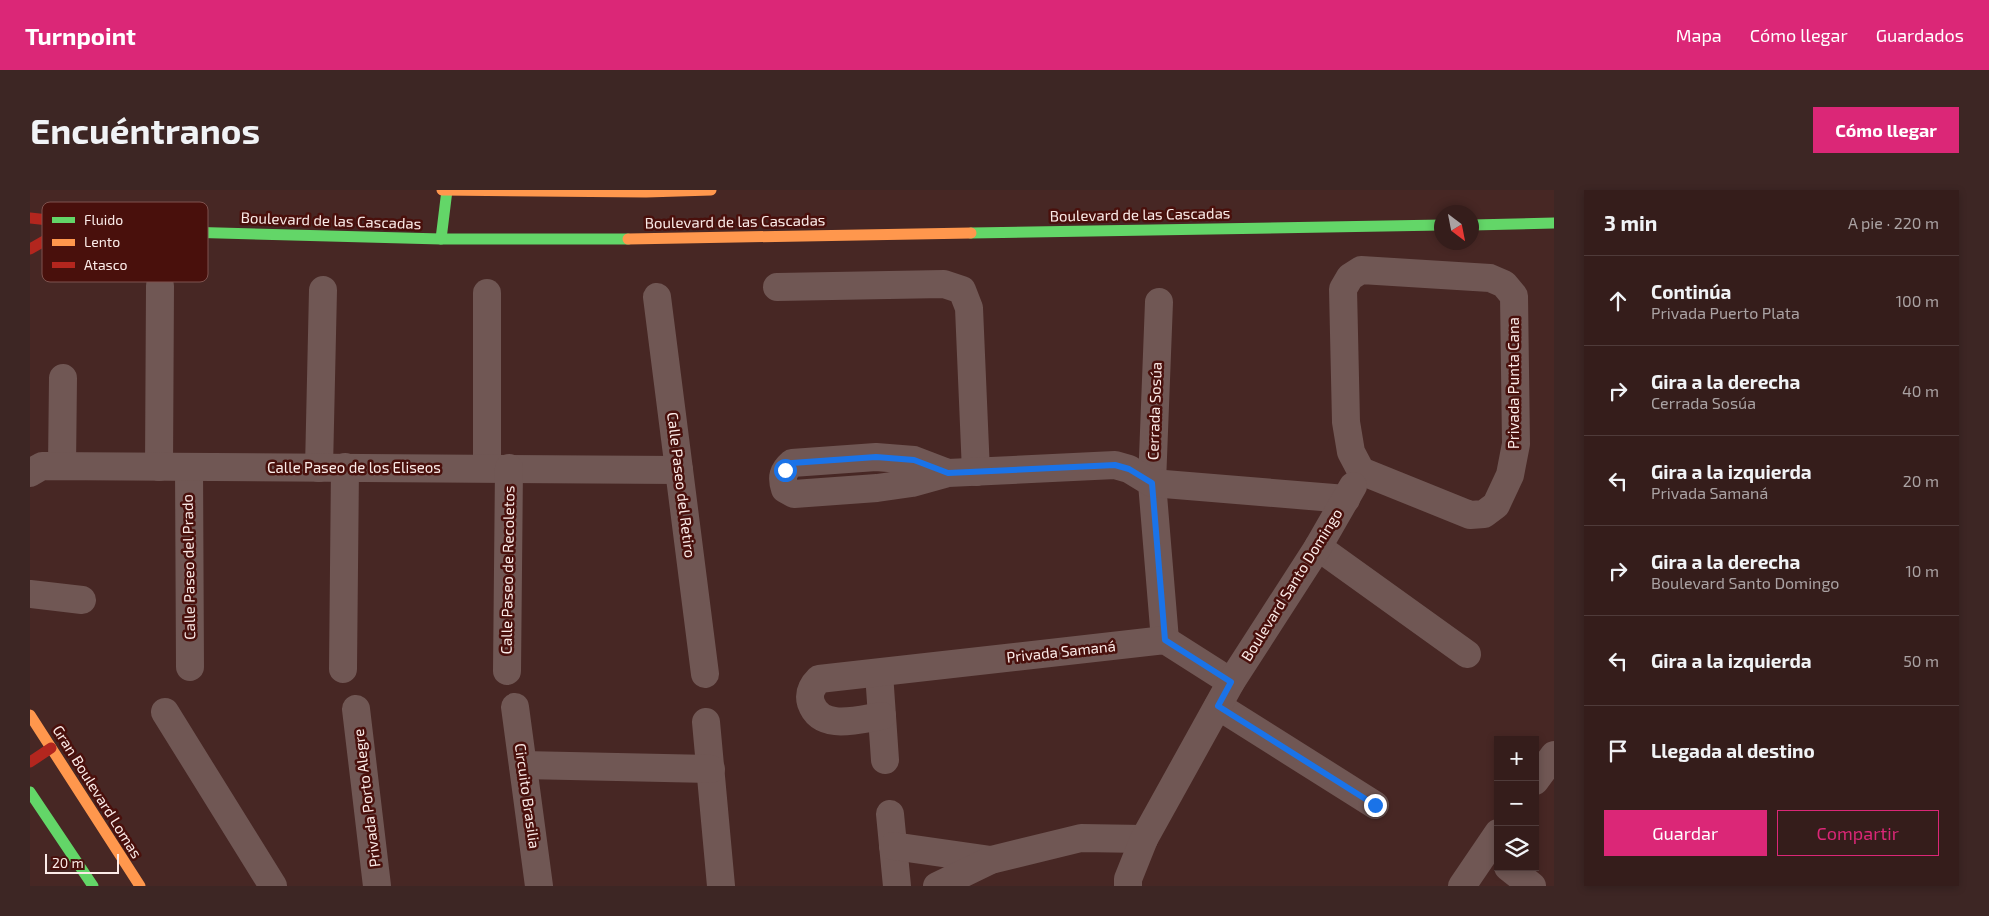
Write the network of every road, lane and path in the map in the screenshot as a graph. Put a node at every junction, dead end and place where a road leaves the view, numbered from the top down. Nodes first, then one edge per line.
1 (442, 190) edge
2 (447, 190) edge
3 (711, 190) edge
4 (1554, 224) edge
5 (1434, 225) edge
6 (1479, 225) edge
7 (208, 233) edge
8 (441, 239) junction
9 (42, 242) edge
10 (30, 249) edge
11 (160, 286) dead end
12 (777, 287) dead end
13 (323, 290) dead end
14 (487, 293) dead end
15 (657, 297) dead end
16 (1159, 302) dead end
17 (63, 378) dead end
18 (62, 466) junction
19 (159, 467) junction
20 (188, 467) junction
21 (332, 468) junction
22 (498, 468) junction
23 (679, 470) junction
24 (1361, 471) junction
25 (30, 472) edge
26 (976, 472) junction
27 (948, 473) junction
28 (1152, 483) junction
29 (1346, 499) junction
30 (1318, 547) junction
31 (30, 594) edge
32 (82, 600) dead end
33 (1165, 640) junction
34 (1467, 654) dead end
35 (190, 667) dead end
36 (343, 669) dead end
37 (507, 672) dead end
38 (879, 673) junction
39 (705, 674) dead end
40 (1231, 682) junction
41 (1218, 706) junction
42 (515, 707) dead end
43 (356, 709) dead end
44 (165, 712) dead end
45 (30, 715) edge
46 (882, 716) junction
47 (706, 722) dead end
48 (51, 748) junction
49 (1554, 755) edge
50 (886, 760) dead end
51 (30, 762) edge
52 (523, 765) junction
53 (711, 769) junction
54 (1539, 776) edge
55 (30, 792) edge
56 (1375, 805) dead end
57 (890, 814) dead end
58 (1144, 838) junction
59 (893, 846) junction
60 (1494, 847) edge
61 (992, 860) junction
62 (1513, 871) edge
63 (93, 886) edge
64 (140, 886) edge
65 (273, 886) edge
66 (377, 886) edge
67 (539, 886) edge
68 (720, 886) edge
69 (897, 886) edge
70 (937, 886) edge
71 (1128, 886) edge
72 (1462, 886) edge
73 (1532, 886) edge

1 - 2 main road
2 - 3 main road
2 - 8 main road
4 - 6 main road
5 - 8 main road, Boulevard de las Cascadas
7 - 8 main road, Boulevard de las Cascadas
9 - 10 main road
11 - 19 street
12 - 26 street
13 - 21 street
14 - 22 street, Calle Paseo de Recoletos
15 - 23 street, Calle Paseo del Retiro
16 - 28 street, Cerrada Sosúa
17 - 18 street
18 - 19 street, Calle Paseo de los Eliseos
18 - 25 street, Calle Paseo de los Eliseos
19 - 20 street, Calle Paseo de los Eliseos
20 - 21 street, Calle Paseo de los Eliseos
20 - 35 street, Calle Paseo del Prado
21 - 22 street, Calle Paseo de los Eliseos
21 - 36 street
22 - 23 street, Calle Paseo de los Eliseos
22 - 37 street, Calle Paseo de Recoletos
23 - 39 street, Calle Paseo del Retiro
24 - 24 street, Privada Punta Cana
24 - 29 street, Boulevard Santo Domingo
26 - 27 street
26 - 28 street
27 - 27 street
28 - 29 street
28 - 33 street, Cerrada Sosúa
29 - 30 street, Boulevard Santo Domingo
30 - 34 street
30 - 40 street, Boulevard Santo Domingo
31 - 32 street
33 - 38 street, Privada Samaná
33 - 40 street
38 - 46 street
38 - 46 street, Privada Samaná
40 - 41 street, Boulevard Santo Domingo
41 - 56 street
41 - 58 street, Boulevard Santo Domingo
42 - 52 street, Circuito Brasilia
43 - 66 street, Privada Porto Alegre
44 - 65 street
45 - 48 main road, Gran Boulevard Lomas
46 - 50 street
47 - 53 street
48 - 51 main road
48 - 64 main road, Gran Boulevard Lomas
49 - 54 street
52 - 53 street
52 - 67 street, Circuito Brasilia
53 - 68 street
55 - 63 main road
57 - 59 street
58 - 61 street
58 - 71 street, Boulevard Santo Domingo
59 - 61 street
59 - 69 street
60 - 72 street
61 - 70 street
62 - 73 street

